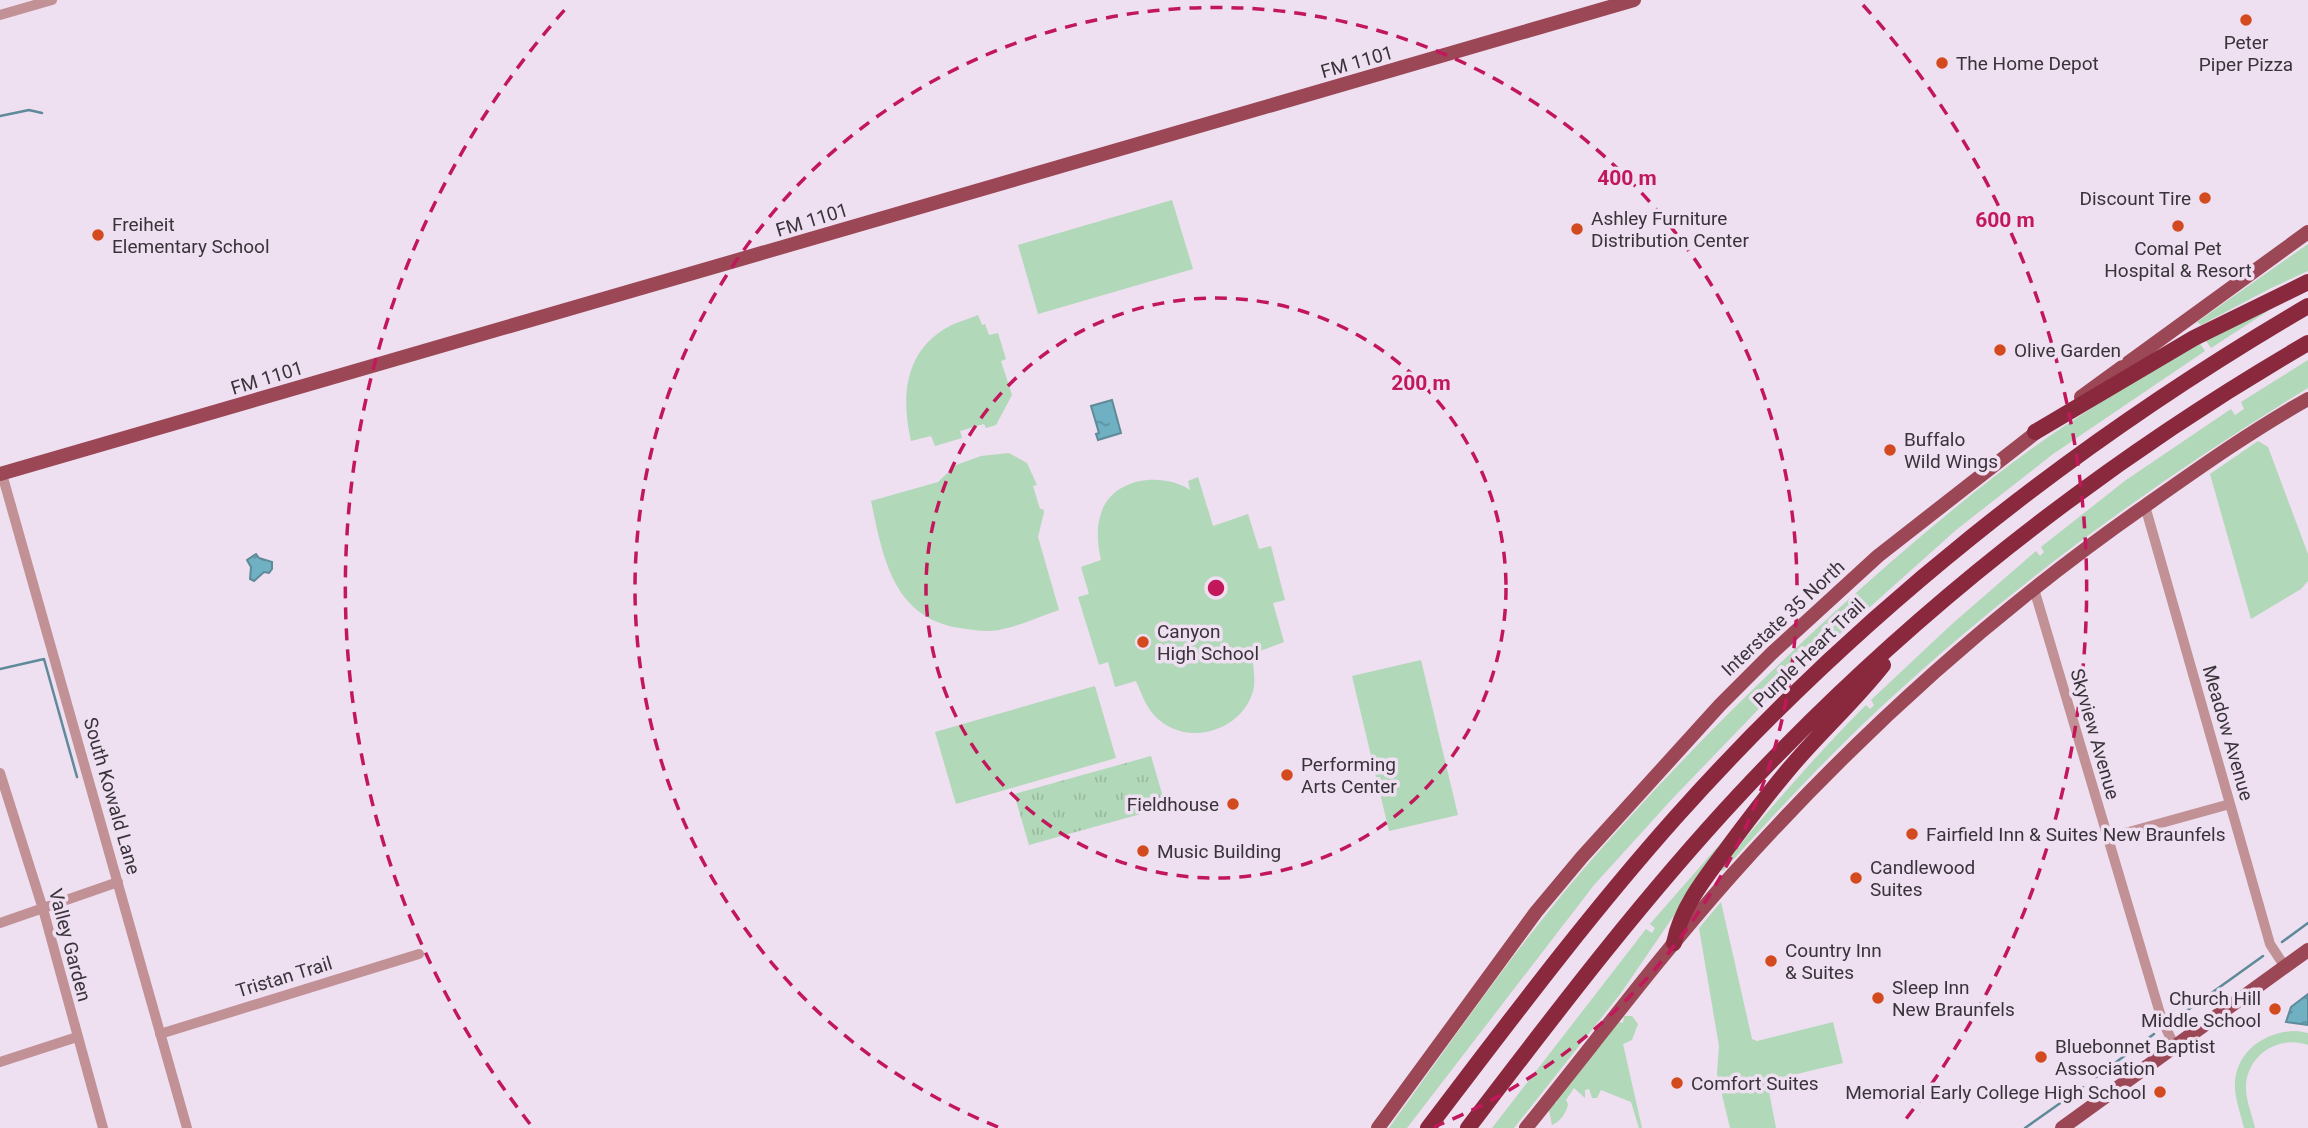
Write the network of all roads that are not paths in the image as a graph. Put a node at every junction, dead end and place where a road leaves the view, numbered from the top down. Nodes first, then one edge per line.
1 (52, 0) edge
2 (1634, 0) edge
3 (0, 15) edge
4 (2308, 232) edge
5 (2308, 282) edge
6 (2308, 306) edge
7 (2308, 343) edge
8 (2308, 399) edge
9 (2035, 432) junction
10 (1, 474) edge
11 (2145, 506) junction
12 (2034, 589) junction
13 (1916, 625) junction
14 (1, 777) edge
15 (2230, 804) junction
16 (2107, 838) junction
17 (118, 882) junction
18 (43, 909) junction
19 (0, 923) edge
20 (1674, 943) junction
21 (2308, 950) edge
22 (419, 954) dead end
23 (2285, 967) junction
24 (160, 1034) junction
25 (77, 1037) junction
26 (2175, 1047) junction
27 (0, 1062) edge
28 (103, 1128) edge
29 (187, 1128) edge
30 (1378, 1128) edge
31 (1428, 1128) edge
32 (1468, 1128) edge
33 (1526, 1128) edge
34 (2062, 1128) edge

1 - 3 street
2 - 10 main road, FM 1101 / FM 1101
4 - 9 main road, Interstate 35 North
5 - 9 highway
6 - 31 highway, Purple Heart Trail
7 - 13 highway
8 - 11 main road
9 - 30 main road, Interstate 35 North
10 - 17 street, South Kowald Lane
11 - 12 main road
11 - 15 street, Meadow Avenue
12 - 16 street, Skyview Avenue
12 - 20 main road
13 - 20 highway
13 - 32 highway
14 - 18 street, Valley Garden
15 - 16 street
15 - 23 street, Meadow Avenue
16 - 26 street, Skyview Avenue
17 - 18 street
17 - 24 street, South Kowald Lane
18 - 19 street
18 - 25 street, Valley Garden
20 - 33 main road
21 - 23 main road
22 - 24 street, Tristan Trail
23 - 26 main road
24 - 29 street, South Kowald Lane
25 - 27 street
25 - 28 street, Valley Garden
26 - 34 main road

